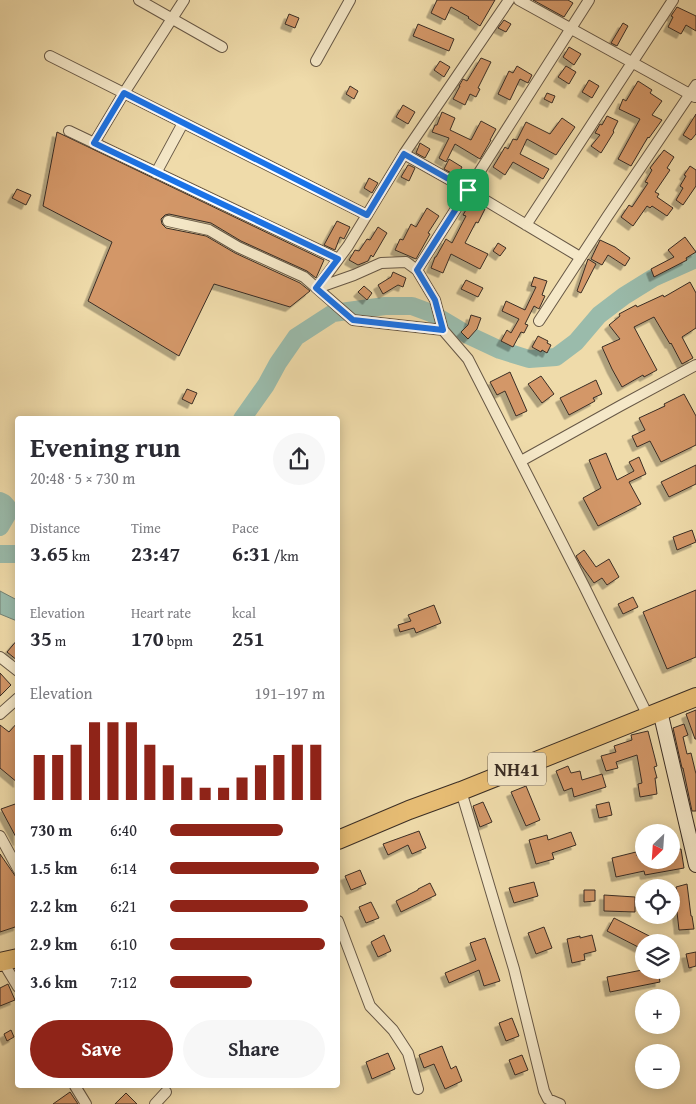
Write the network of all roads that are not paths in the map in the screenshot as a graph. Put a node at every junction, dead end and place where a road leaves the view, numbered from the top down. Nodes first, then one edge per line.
1 (139, 0) edge
2 (184, 0) edge
3 (350, 0) edge
4 (509, 0) edge
5 (519, 0) edge
6 (590, 0) edge
7 (673, 0) edge
8 (172, 19) junction
9 (571, 28) junction
10 (222, 47) dead end
11 (50, 56) dead end
12 (316, 61) dead end
13 (632, 62) junction
14 (694, 92) edge
15 (124, 93) junction
16 (183, 123) junction
17 (69, 131) dead end
18 (94, 143) junction
19 (404, 154) junction
20 (156, 173) junction
21 (468, 190) junction
22 (367, 215) junction
23 (168, 222) dead end
24 (526, 225) junction
25 (580, 257) junction
26 (338, 259) junction
27 (417, 270) junction
28 (316, 288) junction
29 (539, 321) dead end
30 (443, 330) junction
31 (696, 365) edge
32 (521, 462) junction
33 (0, 657) edge
34 (15, 669) edge
35 (696, 697) edge
36 (15, 701) edge
37 (0, 714) edge
38 (654, 714) junction
39 (461, 791) junction
40 (692, 832) edge
41 (0, 836) edge
42 (340, 839) edge
43 (15, 864) edge
44 (696, 865) edge
45 (340, 925) edge
46 (7, 961) edge
47 (15, 980) edge
48 (77, 1088) edge
49 (418, 1090) dead end
50 (166, 1092) dead end
51 (86, 1104) edge
52 (155, 1104) edge
53 (560, 1104) edge

1 - 8 street
2 - 8 street
3 - 12 street
4 - 19 street
5 - 9 street
6 - 9 street
7 - 13 street
8 - 10 street
8 - 15 street
9 - 13 street
9 - 21 street
11 - 15 street
13 - 14 street
13 - 24 street
14 - 25 street
15 - 16 street
15 - 18 street
16 - 20 street
16 - 22 street
17 - 18 street
18 - 20 street
19 - 21 street
19 - 22 street
20 - 26 street
21 - 24 street
21 - 27 street
22 - 26 street
23 - 28 street
24 - 25 street
25 - 29 street
26 - 28 street
27 - 28 street
27 - 30 street
28 - 30 street
30 - 32 street
31 - 32 street
32 - 38 street
33 - 34 street
35 - 38 highway, NH41
36 - 37 street
38 - 39 highway, NH41
38 - 40 street
39 - 42 highway, NH41
39 - 53 street
40 - 44 street
41 - 43 street
45 - 49 street
46 - 47 street
48 - 51 street
50 - 52 street

